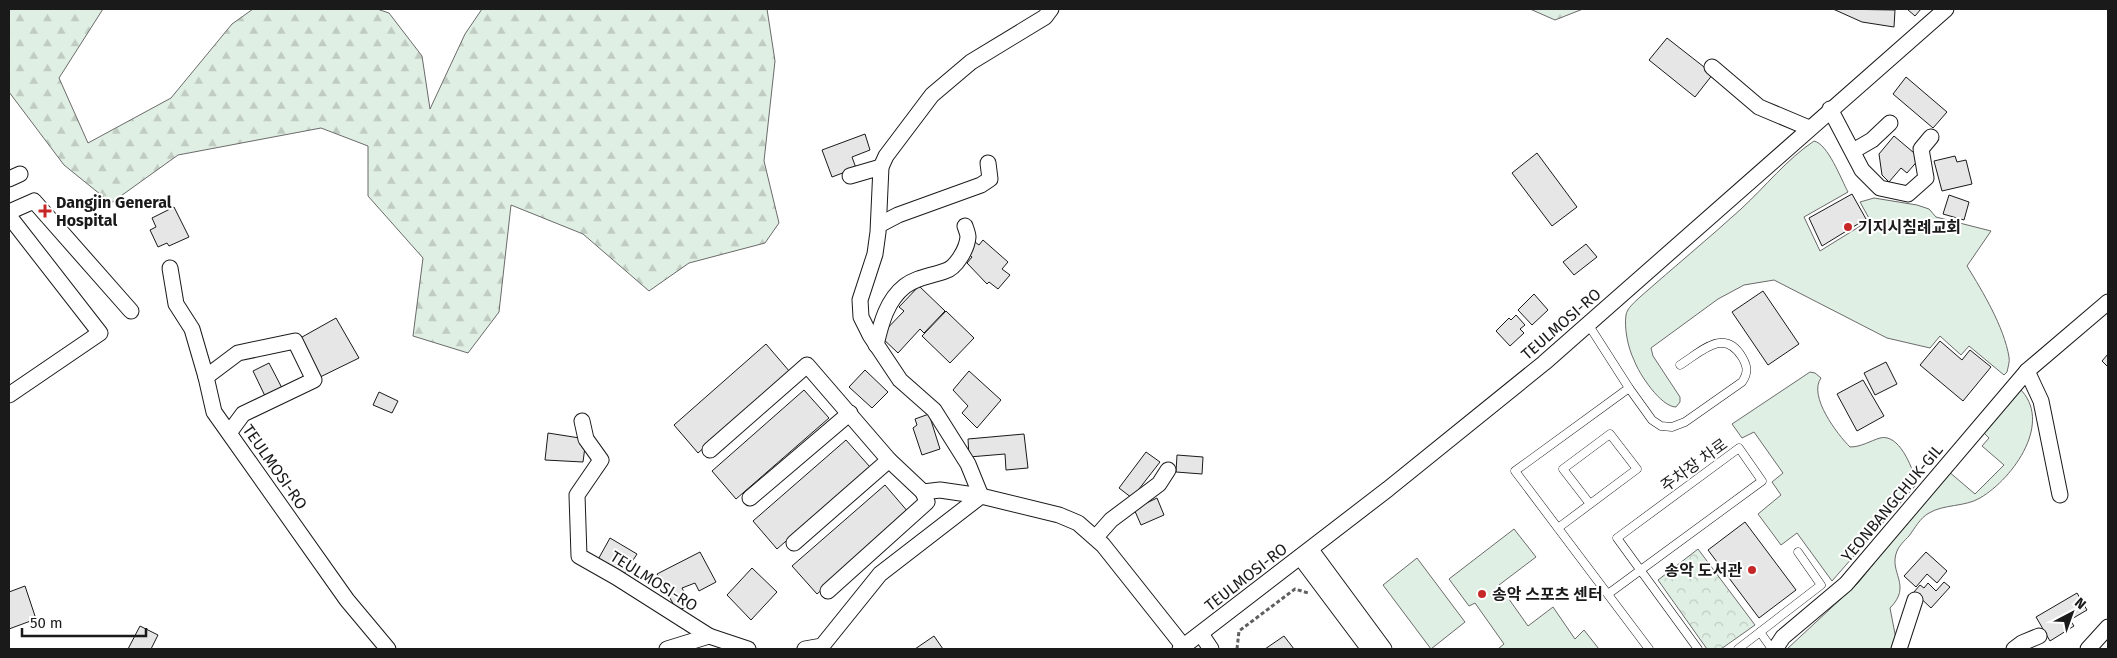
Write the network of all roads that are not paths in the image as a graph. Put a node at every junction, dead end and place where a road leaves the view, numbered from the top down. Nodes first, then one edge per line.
1 (1051, 9) edge
2 (1946, 9) edge
3 (1712, 67) dead end
4 (1830, 110) junction
5 (1890, 123) dead end
6 (1809, 128) junction
7 (1930, 136) dead end
8 (1853, 151) junction
9 (988, 163) dead end
10 (881, 167) junction
11 (850, 176) dead end
12 (9, 212) edge
13 (9, 216) edge
14 (879, 225) junction
15 (965, 226) dead end
16 (170, 268) dead end
17 (2108, 302) edge
18 (131, 311) dead end
19 (1588, 324) junction
20 (876, 344) junction
21 (1680, 365) dead end
22 (2028, 371) junction
23 (206, 377) junction
24 (1628, 388) junction
25 (9, 395) edge
26 (850, 413) junction
27 (582, 421) dead end
28 (229, 433) junction
29 (710, 450) dead end
30 (889, 460) junction
31 (1168, 470) dead end
32 (923, 492) junction
33 (2060, 495) dead end
34 (981, 496) junction
35 (750, 498) dead end
36 (1590, 504) junction
37 (1558, 528) junction
38 (1096, 538) junction
39 (794, 542) dead end
40 (1798, 552) dead end
41 (1305, 553) junction
42 (1640, 570) junction
43 (828, 591) dead end
44 (1608, 594) junction
45 (1915, 600) dead end
46 (2108, 627) edge
47 (1760, 632) junction
48 (1201, 634) junction
49 (709, 636) junction
50 (2039, 636) dead end
51 (1182, 648) edge
52 (388, 649) edge
53 (667, 649) edge
54 (748, 649) edge
55 (805, 649) edge
56 (1211, 649) edge
57 (1369, 649) edge
58 (1384, 649) edge
59 (1649, 649) edge
60 (1698, 649) edge
61 (1738, 649) edge
62 (1774, 649) edge
63 (1899, 649) edge
64 (2014, 649) edge
65 (2088, 649) edge

1 - 10 street
2 - 4 street, TEULMOSI-RO
3 - 6 street
4 - 6 street, TEULMOSI-RO
4 - 8 street
5 - 8 street
6 - 19 street, TEULMOSI-RO
7 - 8 street
9 - 14 street
10 - 11 street
10 - 14 street
12 - 18 street
13 - 25 street
14 - 20 street
15 - 20 street
16 - 23 street, TEULMOSI-RO
17 - 22 street, YEONBANGCHUK-GIL
19 - 24 lane
19 - 41 street, TEULMOSI-RO
20 - 34 street
21 - 24 lane
22 - 33 street
22 - 62 street, YEONBANGCHUK-GIL
23 - 28 street, TEULMOSI-RO
23 - 28 street
24 - 37 lane
26 - 29 street
26 - 30 street
26 - 35 street
27 - 49 street, TEULMOSI-RO
28 - 52 street, TEULMOSI-RO
30 - 32 street
30 - 39 street
31 - 38 street
32 - 34 street, TEULMOSI-RO
32 - 43 street
34 - 38 street, TEULMOSI-RO
34 - 55 street
36 - 36 lane, 주차장 차로
36 - 37 lane, 주차장 차로
37 - 44 lane
38 - 51 street, TEULMOSI-RO
40 - 47 lane
41 - 48 street, TEULMOSI-RO
41 - 57 street
41 - 58 street
42 - 42 lane, 주차장 차로
42 - 44 lane, 주차장 차로
42 - 60 lane, 주차장 차로
44 - 59 lane
45 - 63 street
46 - 65 street
47 - 61 lane
47 - 62 lane
48 - 51 street, TEULMOSI-RO
48 - 56 street
49 - 53 street
49 - 54 street, TEULMOSI-RO
50 - 64 street

